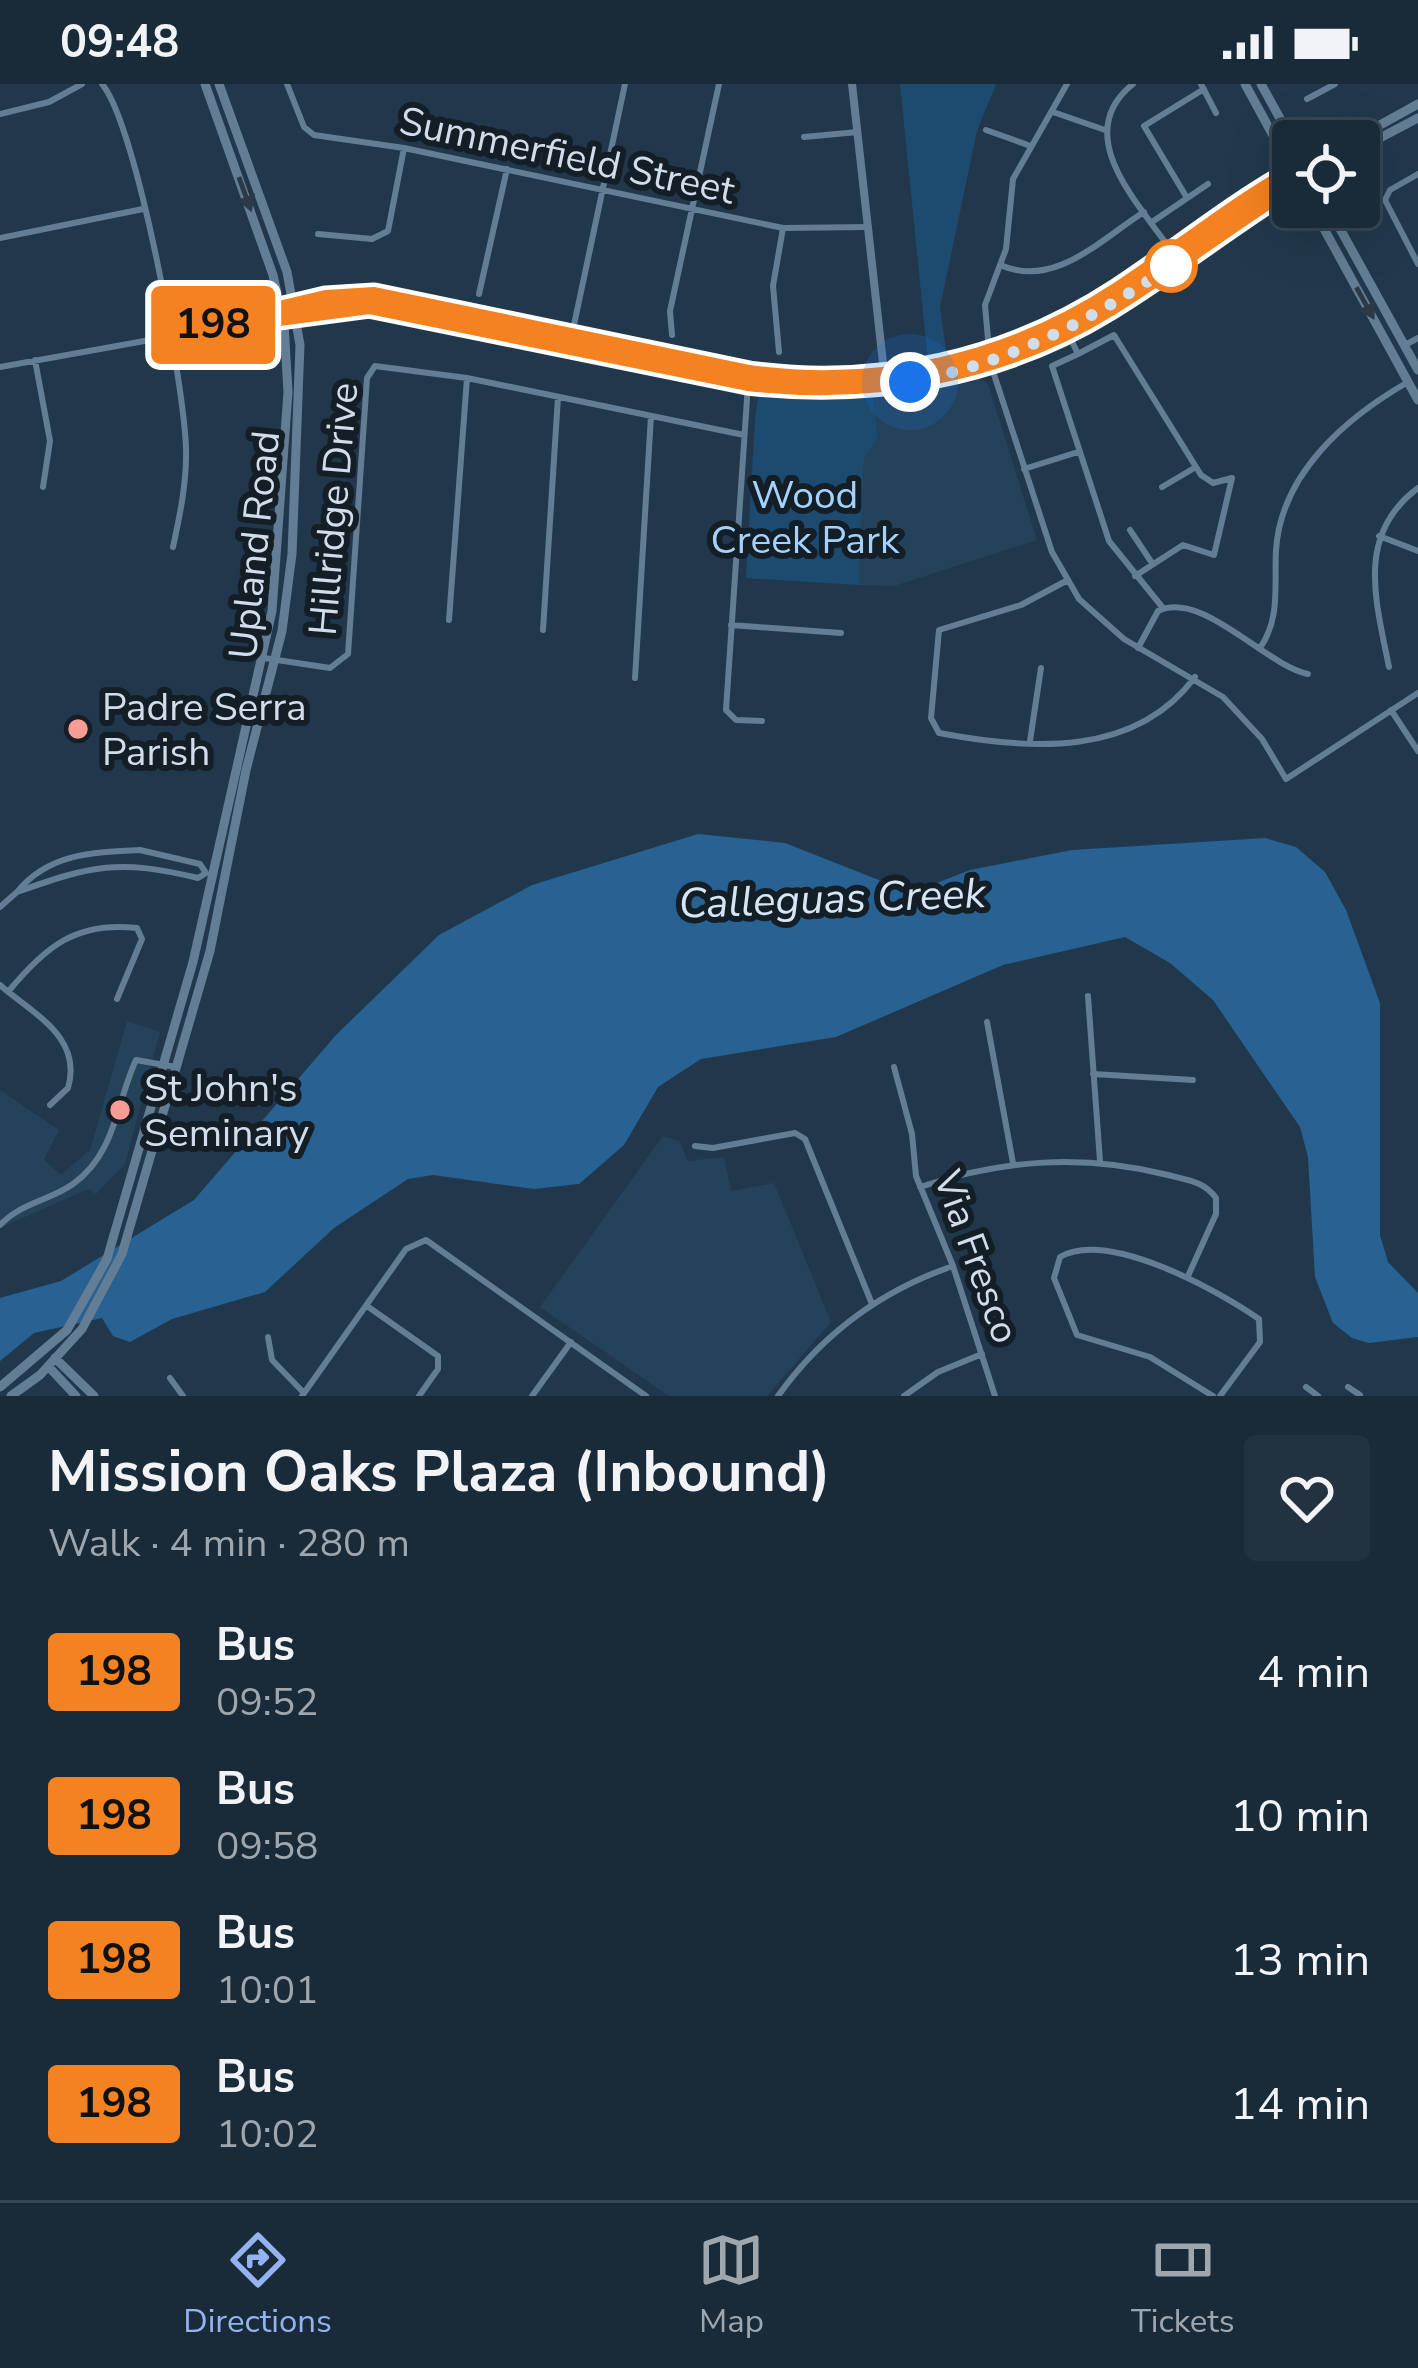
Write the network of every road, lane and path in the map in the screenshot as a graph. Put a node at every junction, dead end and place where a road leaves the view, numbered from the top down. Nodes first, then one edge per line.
1 (82, 84) edge
2 (102, 84) edge
3 (205, 84) edge
4 (219, 84) edge
5 (287, 84) edge
6 (625, 84) edge
7 (719, 84) edge
8 (852, 84) edge
9 (1067, 84) edge
10 (1133, 84) edge
11 (1245, 84) edge
12 (1261, 84) edge
13 (1334, 84) edge
14 (1202, 87) edge
15 (1306, 99) dead end
16 (1418, 104) edge
17 (1052, 112) junction
18 (1216, 112) dead end
19 (0, 114) edge
20 (1418, 118) edge
21 (1281, 120) edge
22 (1380, 125) edge
23 (986, 130) dead end
24 (1105, 130) junction
25 (857, 132) junction
26 (1272, 134) edge
27 (804, 137) dead end
28 (1380, 138) edge
29 (1028, 146) junction
30 (404, 148) junction
31 (507, 169) junction
32 (1418, 174) edge
33 (1208, 184) dead end
34 (1272, 187) edge
35 (604, 189) junction
36 (1272, 197) edge
37 (1187, 198) junction
38 (693, 208) junction
39 (143, 209) junction
40 (1144, 212) junction
41 (1152, 223) junction
42 (868, 227) junction
43 (783, 228) junction
44 (1324, 228) edge
45 (1340, 228) edge
46 (318, 234) dead end
47 (0, 238) edge
48 (1176, 257) junction
49 (1418, 264) edge
50 (1000, 265) junction
51 (479, 294) dead end
52 (295, 309) junction
53 (282, 312) junction
54 (1065, 327) junction
55 (672, 334) dead end
56 (168, 336) junction
57 (1418, 338) edge
58 (570, 341) junction
59 (1405, 346) junction
60 (779, 352) dead end
61 (1078, 354) junction
62 (989, 358) junction
63 (35, 360) junction
64 (0, 367) edge
65 (1418, 370) edge
66 (467, 378) junction
67 (749, 378) junction
68 (885, 381) junction
69 (1408, 382) junction
70 (558, 398) junction
71 (1418, 400) edge
72 (651, 416) junction
73 (744, 435) junction
74 (1079, 451) junction
75 (1196, 467) junction
76 (1024, 469) junction
77 (43, 487) dead end
78 (1162, 487) dead end
79 (1418, 488) edge
80 (1130, 530) dead end
81 (1379, 536) junction
82 (173, 547) dead end
83 (1418, 551) edge
84 (1152, 563) junction
85 (1136, 576) junction
86 (1066, 581) junction
87 (1163, 608) junction
88 (449, 620) dead end
89 (731, 625) junction
90 (543, 630) dead end
91 (841, 633) dead end
92 (1138, 648) junction
93 (1260, 648) junction
94 (270, 659) junction
95 (1389, 667) dead end
96 (1041, 668) dead end
97 (1307, 674) dead end
98 (1195, 677) junction
99 (635, 678) dead end
100 (1418, 693) edge
101 (1391, 710) junction
102 (762, 721) dead end
103 (1030, 741) junction
104 (1418, 751) edge
105 (17, 892) junction
106 (0, 907) edge
107 (0, 985) edge
108 (8, 992) junction
109 (1088, 996) dead end
110 (117, 999) dead end
111 (987, 1022) dead end
112 (170, 1065) junction
113 (894, 1067) dead end
114 (1093, 1074) junction
115 (1193, 1080) dead end
116 (50, 1106) dead end
117 (694, 1146) dead end
118 (1100, 1161) junction
119 (1013, 1163) junction
120 (920, 1187) junction
121 (0, 1225) edge
122 (953, 1266) junction
123 (1188, 1276) junction
124 (872, 1304) junction
125 (368, 1306) junction
126 (268, 1336) dead end
127 (571, 1342) junction
128 (982, 1354) junction
129 (44, 1355) junction
130 (52, 1363) junction
131 (170, 1378) dead end
132 (0, 1387) edge
133 (1306, 1387) dead end
134 (303, 1394) edge
135 (11, 1396) edge
136 (76, 1396) edge
137 (94, 1396) edge
138 (183, 1396) edge
139 (418, 1396) edge
140 (532, 1396) edge
141 (646, 1396) edge
142 (778, 1396) edge
143 (904, 1396) edge
144 (995, 1396) edge
145 (1217, 1396) edge
146 (1318, 1396) edge

1 - 19 street
2 - 39 street
3 -> 53 main road, Upland Road
4 - 52 main road, Upland Road
5 - 30 street, Summerfield Street
6 - 35 street
7 - 38 street
8 - 25 street
9 - 17 street
10 - 24 street
11 - 26 main road
12 - 21 main road
13 - 15 street
14 - 18 street
14 - 37 street
16 - 22 main road
17 - 24 street
17 - 29 street
20 - 28 main road
23 - 29 street
24 - 40 street
25 - 27 street
25 - 42 street
29 - 50 street
30 - 31 street, Summerfield Street
30 - 46 street
31 - 35 street, Summerfield Street
31 - 51 street
32 - 49 street
33 - 37 street
34 - 48 main road
35 - 38 street, Summerfield Street
35 - 58 street
36 - 48 main road
37 - 41 street
38 - 43 street, Summerfield Street
38 - 55 street
39 - 47 street
39 - 56 street
40 - 41 street
40 - 50 street
41 - 48 street
42 - 43 street, Summerfield Street
42 - 68 street
43 - 60 street
44 -> 69 main road
45 - 59 main road
48 - 54 main road
50 - 62 street
52 - 53 main road
52 - 58 main road
52 - 94 main road, Upland Road
53 - 56 street
53 - 94 main road, Upland Road
54 - 61 street
54 - 62 main road
56 - 63 street
56 - 82 street
57 - 59 street
58 - 67 main road
59 - 65 main road
61 - 74 street
61 - 75 street
62 - 68 main road
62 - 76 street
63 - 64 street
63 - 77 street
66 - 70 street, Hillridge Drive
66 - 88 street
66 - 94 street, Hillridge Drive
67 - 68 main road
67 - 73 street
69 - 71 main road
69 - 93 street
70 - 72 street, Hillridge Drive
70 - 90 street
72 - 73 street, Hillridge Drive
72 - 99 street
73 - 89 street
74 - 76 street
74 - 85 street
75 - 78 street
75 - 84 street
76 - 86 street
79 - 81 street
80 - 84 street
81 - 83 street
81 - 95 street
84 - 85 street
85 - 87 street
86 - 92 street
86 - 103 street
87 - 92 street
87 - 93 street
89 - 91 street
89 - 102 street
92 - 98 street
93 - 97 street
94 - 112 main road, Upland Road
96 - 103 street
98 - 101 street
98 - 103 street
100 - 101 street
101 - 104 street
105 - 105 street
105 - 106 street
107 - 108 street
108 - 110 street
108 - 116 street
109 - 114 street
111 - 119 street
112 - 121 street
112 - 129 main road, Upland Road
112 - 130 main road, Upland Road
113 - 120 street, Via Fresco
114 - 115 street
114 - 118 street
117 - 124 street
118 - 119 street
118 - 123 street
119 - 120 street
120 - 122 street, Via Fresco
122 - 124 street
122 - 128 street, Via Fresco
123 - 145 street
123 - 145 street
124 - 142 street
125 - 127 street
125 - 134 street
125 - 139 street
126 - 134 street
127 - 140 street
127 - 141 street
128 - 143 street
128 - 144 street, Via Fresco
129 - 130 main road
129 - 132 main road, Upland Road
130 - 135 main road, Upland Road
130 - 136 main road
130 - 137 main road
131 - 138 street
133 - 146 street

